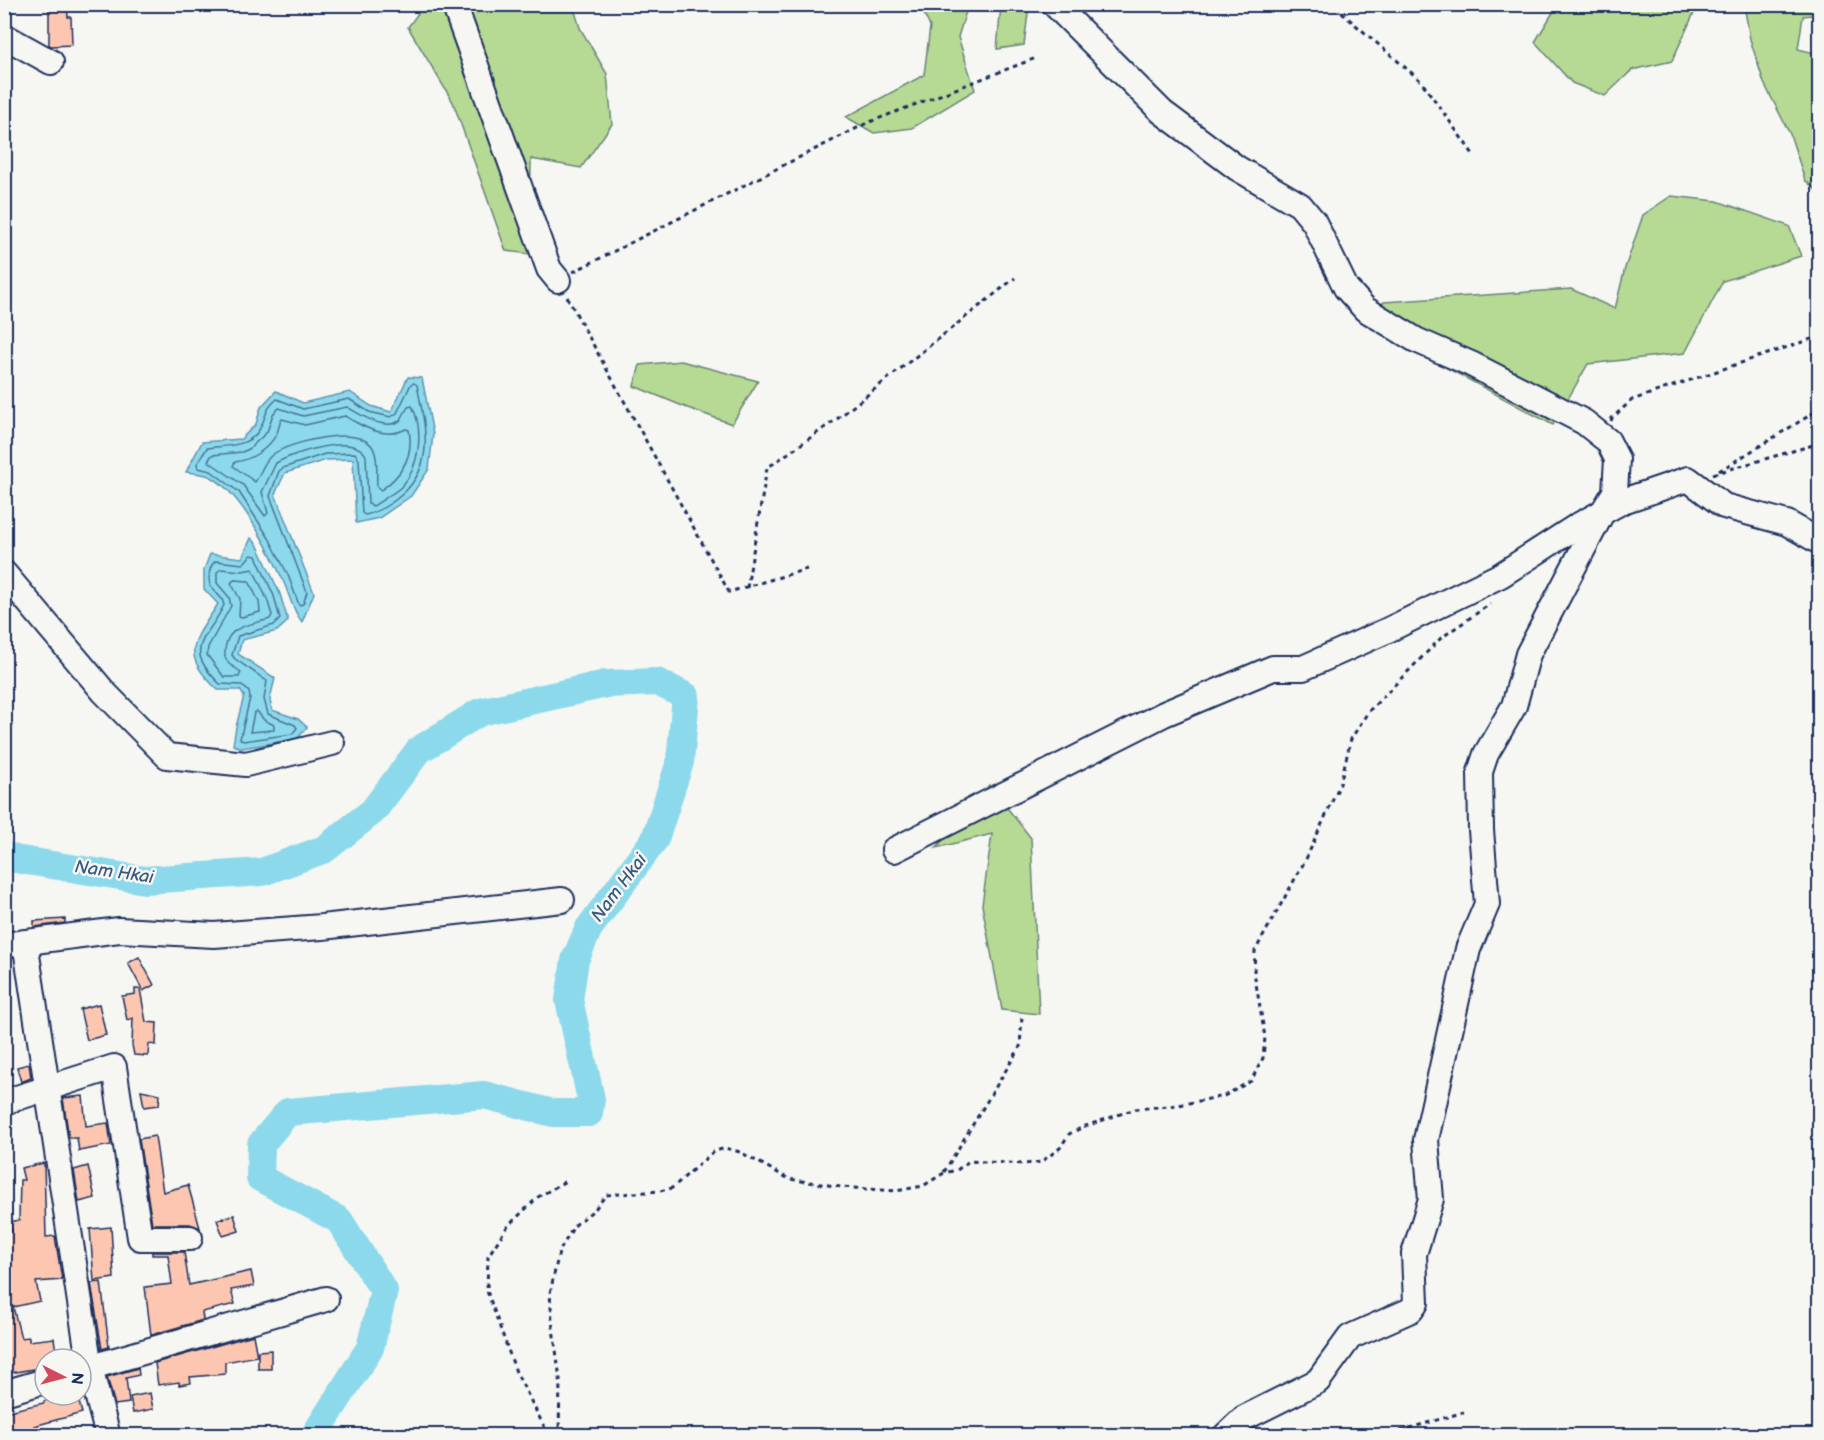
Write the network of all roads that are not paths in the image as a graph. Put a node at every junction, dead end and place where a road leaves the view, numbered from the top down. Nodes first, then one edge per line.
1 (454, 4) edge
2 (1054, 4) edge
3 (4, 36) edge
4 (51, 62) dead end
5 (558, 280) road end
6 (1602, 513) junction
7 (1820, 542) edge
8 (4, 573) edge
9 (332, 743) dead end
10 (894, 850) dead end
11 (561, 900) dead end
12 (15, 944) edge
13 (48, 1088) junction
14 (4, 1102) edge
15 (190, 1238) dead end
16 (326, 1299) dead end
17 (83, 1347) edge
18 (93, 1367) edge
19 (33, 1385) edge
20 (93, 1390) edge
21 (4, 1393) edge
22 (108, 1436) edge
23 (1226, 1436) edge

1 - 5 street
2 - 6 street
3 - 4 street
6 - 7 street
6 - 10 street
6 - 23 street
8 - 9 street
11 - 12 street
12 - 13 street
13 - 14 street
13 - 15 street
13 - 17 street
16 - 18 street
19 - 21 street
20 - 22 street

